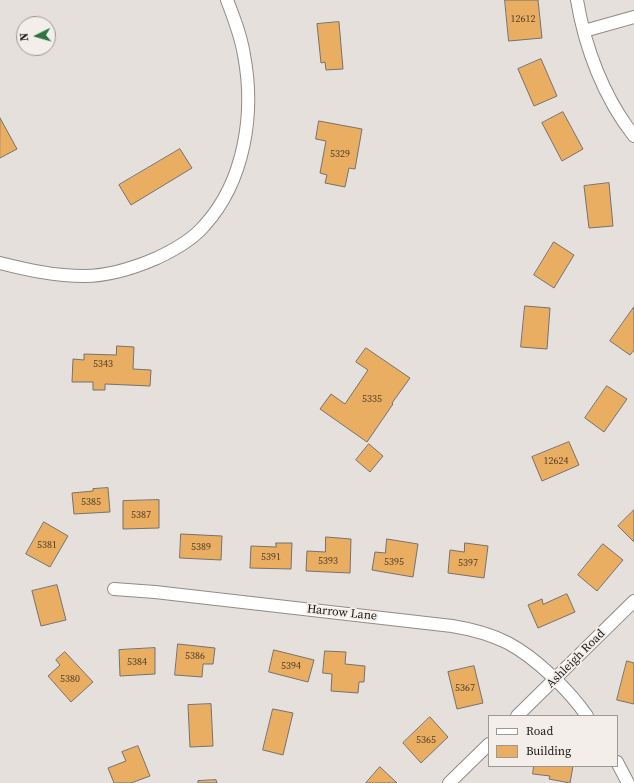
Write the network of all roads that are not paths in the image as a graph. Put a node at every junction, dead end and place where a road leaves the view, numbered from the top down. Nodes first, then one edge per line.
1 (227, 0) edge
2 (577, 0) edge
3 (634, 17) edge
4 (584, 31) junction
5 (634, 136) edge
6 (0, 263) edge
7 (114, 589) dead end
8 (634, 601) edge
9 (555, 680) junction
10 (519, 715) edge
11 (586, 715) edge
12 (488, 745) edge
13 (618, 764) edge
14 (449, 783) edge
15 (628, 783) edge

1 - 6 street
2 - 4 street
3 - 4 street
4 - 5 street
7 - 9 street, Harrow Lane
8 - 9 street, Ashleigh Road
9 - 10 street, Ashleigh Road
9 - 11 street, Harrow Lane
12 - 14 street
13 - 15 street

